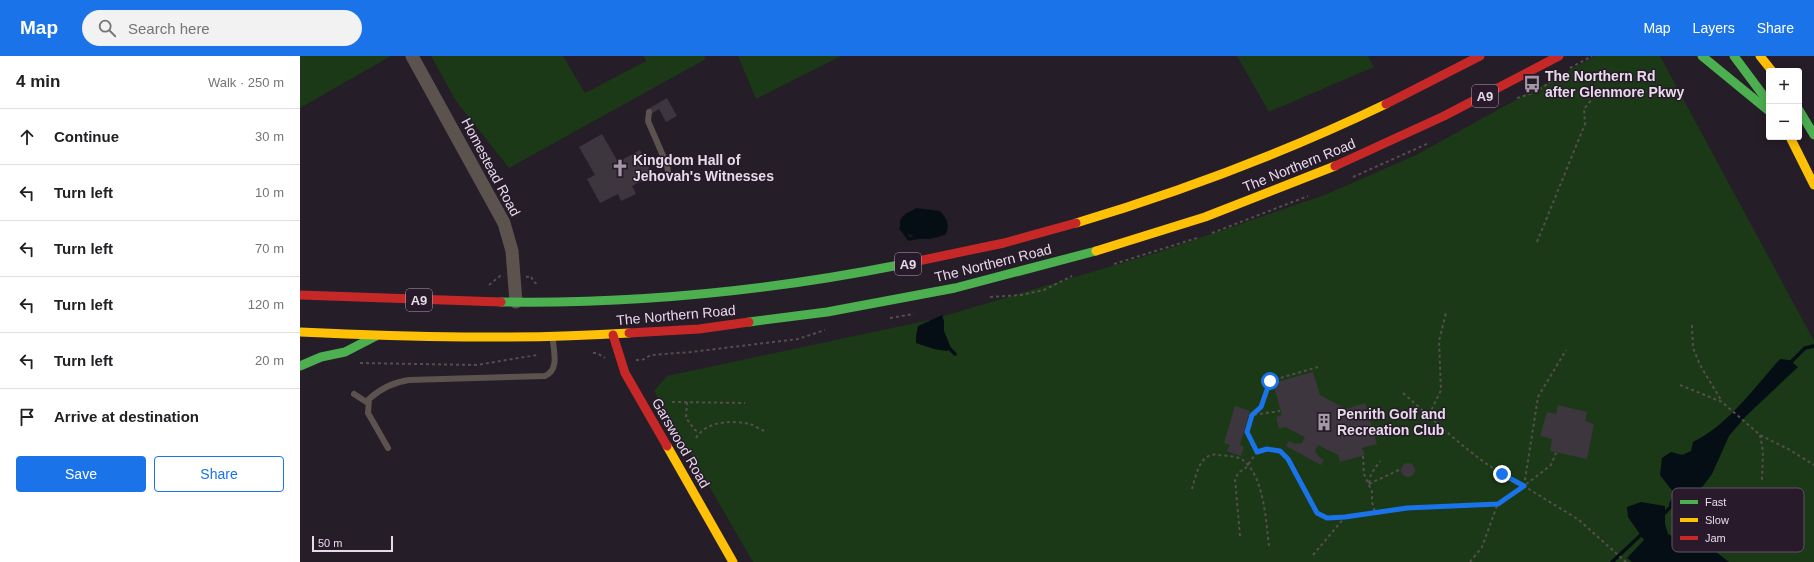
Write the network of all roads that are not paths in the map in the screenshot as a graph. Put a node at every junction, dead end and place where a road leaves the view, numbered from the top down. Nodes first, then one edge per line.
1 (412, 56) edge
2 (1480, 56) edge
3 (1559, 56) edge
4 (1702, 56) edge
5 (1734, 56) edge
6 (1760, 56) edge
7 (1770, 68) edge
8 (1766, 99) edge
9 (1766, 109) edge
10 (649, 112) dead end
11 (1802, 115) edge
12 (1814, 135) edge
13 (1792, 140) edge
14 (669, 179) dead end
15 (1814, 185) edge
16 (300, 294) edge
17 (516, 302) junction
18 (300, 332) edge
19 (613, 335) junction
20 (377, 336) junction
21 (553, 337) junction
22 (300, 366) edge
23 (354, 394) dead end
24 (368, 402) junction
25 (388, 448) dead end
26 (733, 562) edge

1 - 17 street, Homestead Road
2 - 17 main road, The Northern Road / A9
3 - 19 main road, The Northern Road / A9
4 - 9 main road
5 - 8 main road
6 - 7 main road
10 - 14 lane
11 - 12 main road
13 - 15 main road
16 - 17 main road, The Northern Road / A9
18 - 20 main road, The Northern Road / A9
19 - 21 main road, The Northern Road / A9
19 - 26 main road, Garswood Road
20 - 21 main road, The Northern Road / A9
20 - 22 main road
21 - 24 lane
23 - 24 lane
24 - 25 lane

